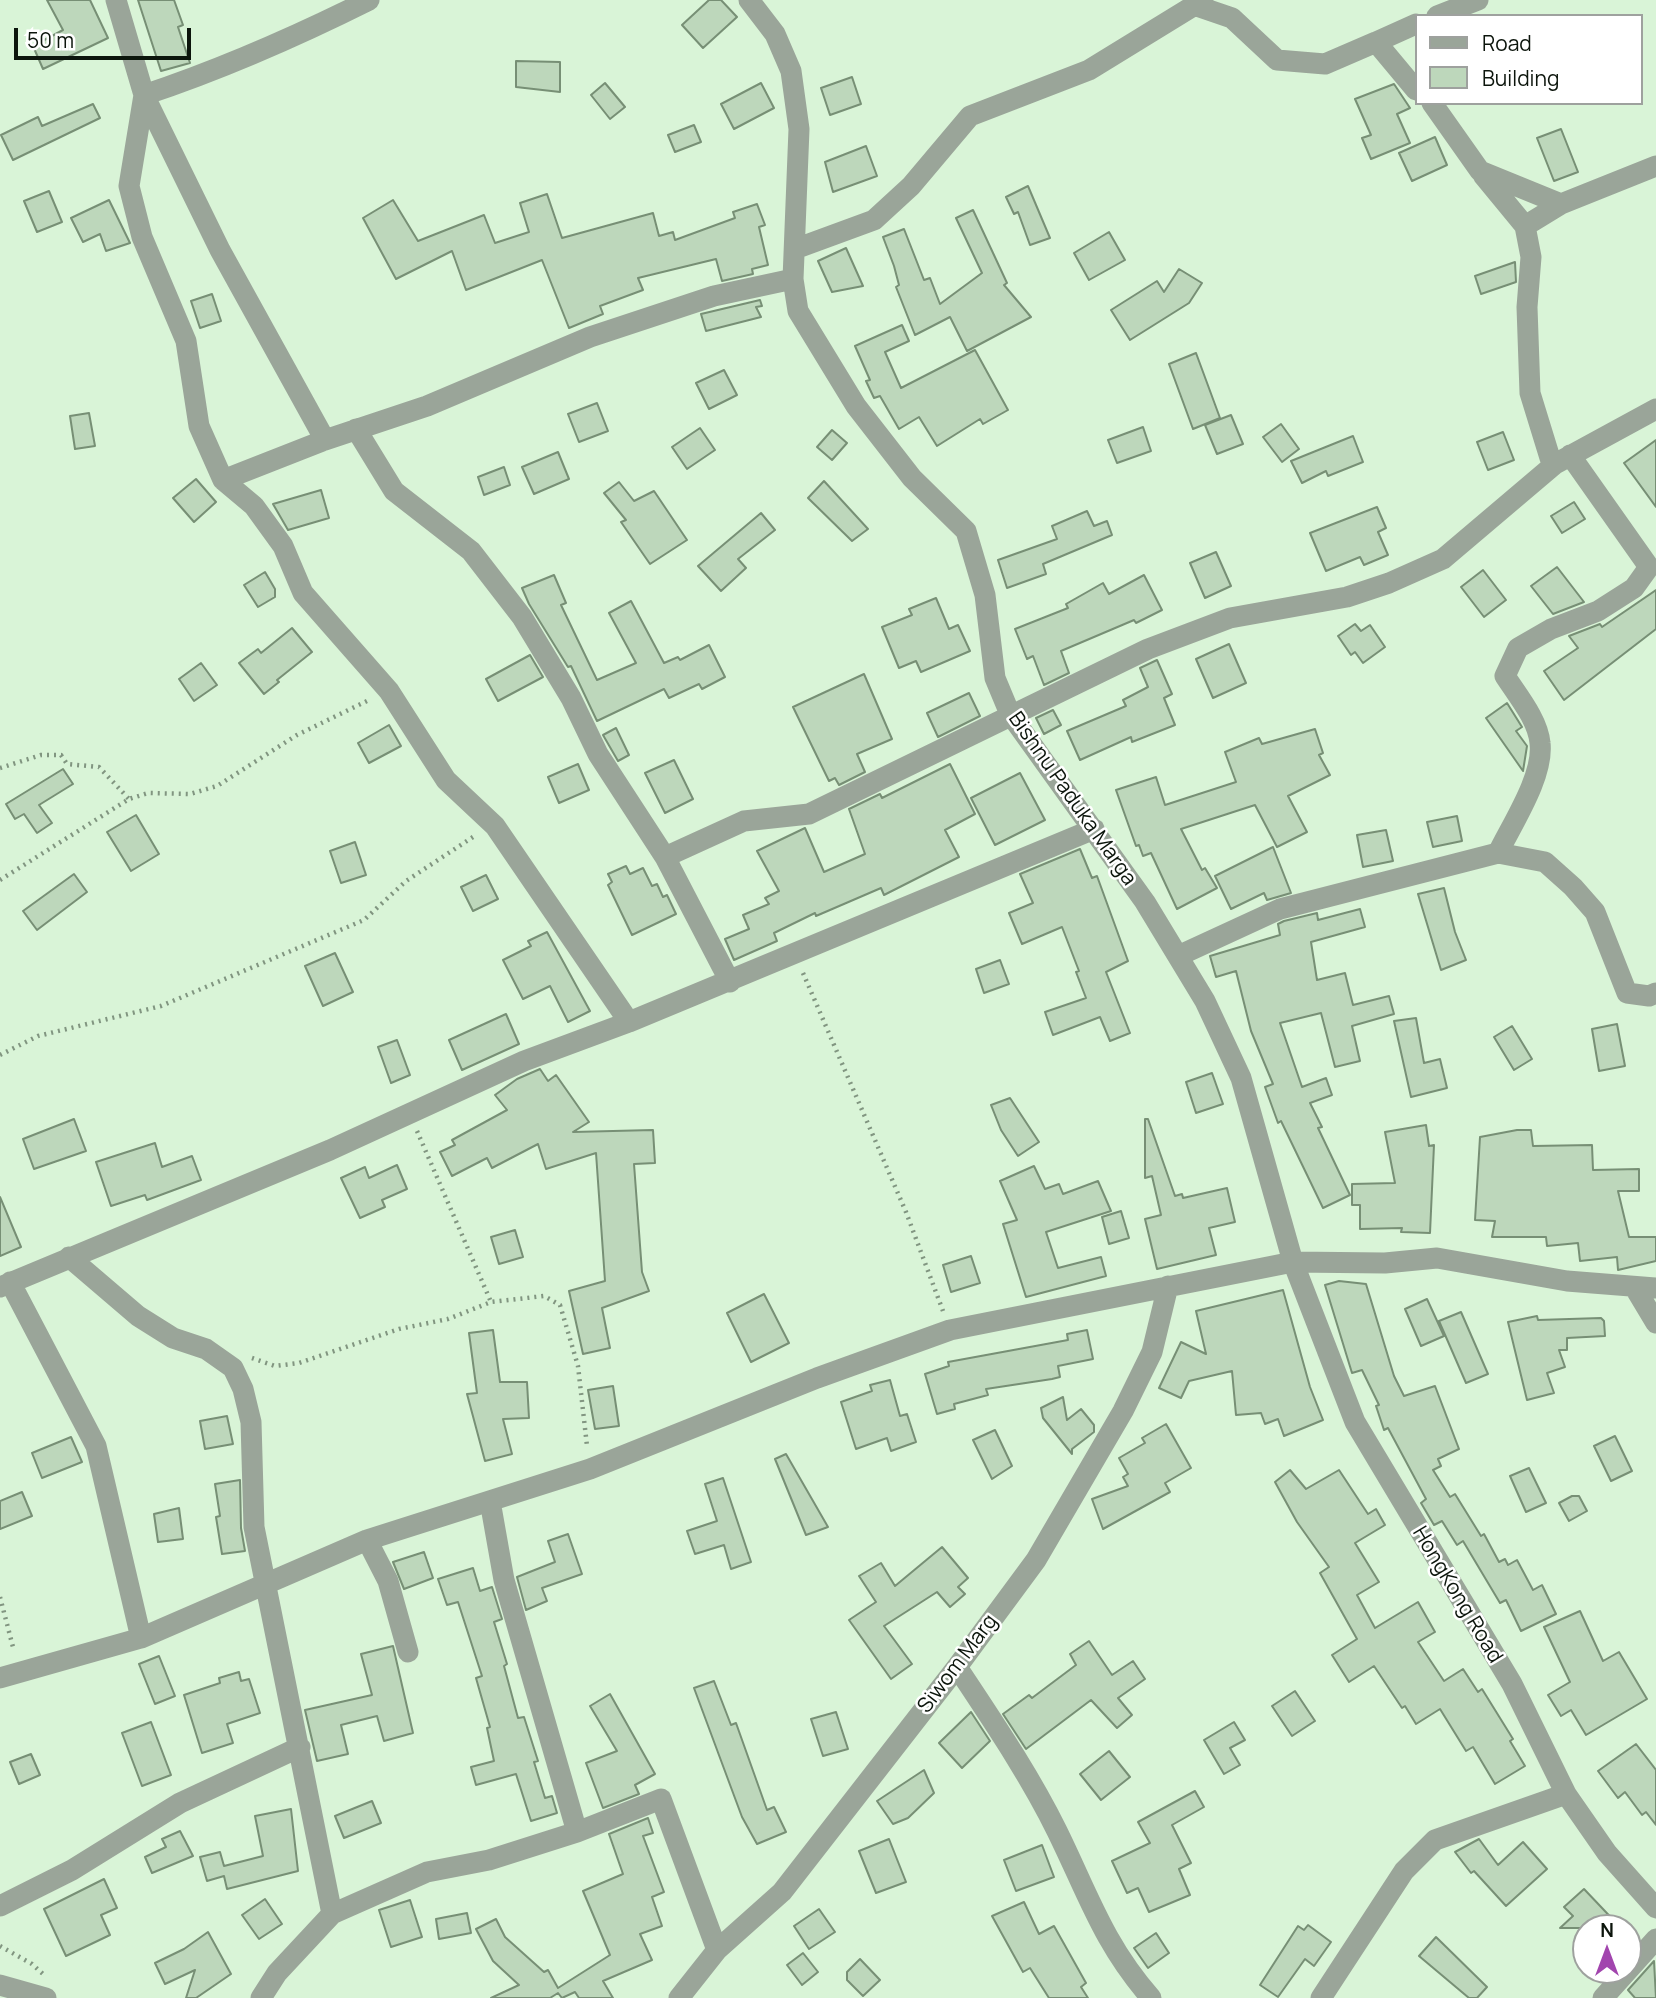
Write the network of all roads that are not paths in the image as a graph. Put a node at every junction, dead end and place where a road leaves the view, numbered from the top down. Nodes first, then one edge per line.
1 (116, 0) edge
2 (369, 0) edge
3 (749, 0) edge
4 (1478, 0) edge
5 (1200, 3) edge
6 (1442, 14) edge
7 (1414, 25) edge
8 (1376, 42) junction
9 (1414, 88) edge
10 (144, 95) junction
11 (1433, 105) edge
12 (1656, 166) edge
13 (1480, 171) junction
14 (1561, 204) junction
15 (1525, 226) junction
16 (795, 249) junction
17 (793, 279) junction
18 (1656, 409) edge
19 (356, 429) junction
20 (324, 440) junction
21 (1562, 459) junction
22 (223, 480) junction
23 (1010, 715) junction
24 (1094, 829) junction
25 (1497, 853) junction
26 (665, 857) junction
27 (1178, 956) junction
28 (730, 982) junction
29 (1656, 993) edge
30 (629, 1022) junction
31 (69, 1257) junction
32 (1293, 1262) junction
33 (5, 1284) edge
34 (1168, 1286) junction
35 (1645, 1288) edge
36 (1656, 1323) edge
37 (490, 1501) junction
38 (367, 1540) junction
39 (266, 1583) junction
40 (141, 1638) junction
41 (408, 1652) dead end
42 (957, 1667) junction
43 (9, 1675) edge
44 (300, 1747) junction
45 (1566, 1794) junction
46 (577, 1832) junction
47 (0, 1906) edge
48 (1656, 1908) edge
49 (332, 1914) junction
50 (1656, 1939) edge
51 (717, 1950) junction
52 (0, 1985) edge
53 (46, 1998) edge
54 (261, 1998) edge
55 (679, 1998) edge
56 (1150, 1998) edge
57 (1321, 1998) edge
58 (1603, 1998) edge

1 - 10 street
2 - 10 street
3 - 16 street, Bishnu Paduka Marga
4 - 6 street
5 - 8 street
5 - 16 street
7 - 8 street
8 - 9 street
10 - 20 street
10 - 22 street
11 - 13 street
12 - 14 street
13 - 14 street
13 - 15 street
14 - 15 street
15 - 21 street
16 - 17 street, Bishnu Paduka Marga
17 - 19 street
17 - 23 street, Bishnu Paduka Marga
18 - 21 street
19 - 20 street
19 - 26 street
20 - 22 street
21 - 23 street
21 - 25 street
22 - 30 street
23 - 24 street, Bishnu Paduka Marga
23 - 26 street
24 - 27 street, Bishnu Paduka Marga
24 - 28 street
25 - 27 street
25 - 29 street
26 - 28 street
27 - 32 street, Bishnu Paduka Marga
28 - 30 street
30 - 31 street
31 - 33 street
31 - 39 street
32 - 34 street
32 - 35 street
32 - 45 street, HongKong Road
33 - 40 street
34 - 37 street
34 - 42 street, Siwom Marg
35 - 36 street
37 - 38 street
37 - 46 street
38 - 39 street
38 - 41 street
39 - 40 street
39 - 44 street
40 - 43 street
42 - 51 street, Siwom Marg
42 - 56 street
44 - 47 street
44 - 49 street
45 - 48 street, HongKong Road
45 - 57 street
46 - 49 street
46 - 51 street
49 - 54 street
50 - 58 street
51 - 55 street, Siwom Marg
52 - 53 street

